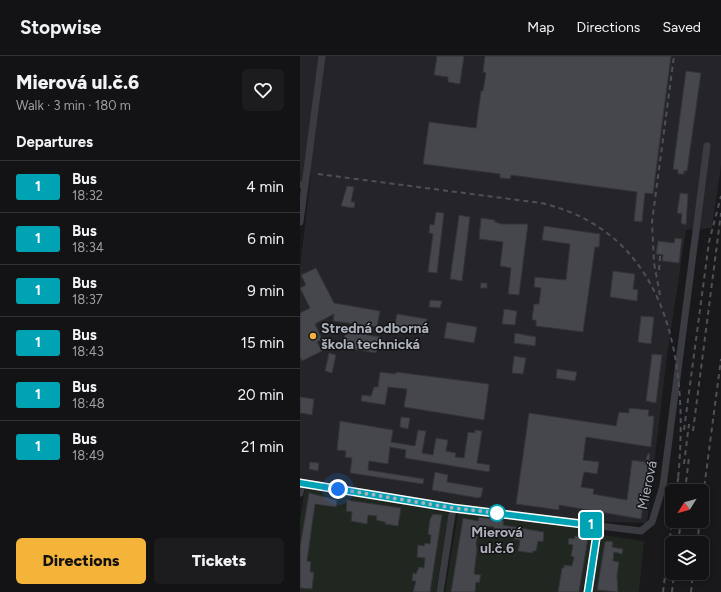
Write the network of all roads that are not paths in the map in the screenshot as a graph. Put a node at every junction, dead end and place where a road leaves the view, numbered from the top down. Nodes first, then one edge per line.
1 (322, 56) edge
2 (706, 146) dead end
3 (302, 185) edge
4 (300, 222) edge
5 (301, 483) edge
6 (300, 493) edge
7 (453, 508) junction
8 (598, 526) junction
9 (440, 592) edge
10 (588, 592) edge

1 - 3 street
2 - 8 street, Mierová
3 - 4 street
5 - 6 street
5 - 7 street, Mierová
7 - 8 street, Mierová
7 - 9 street
8 - 10 street

